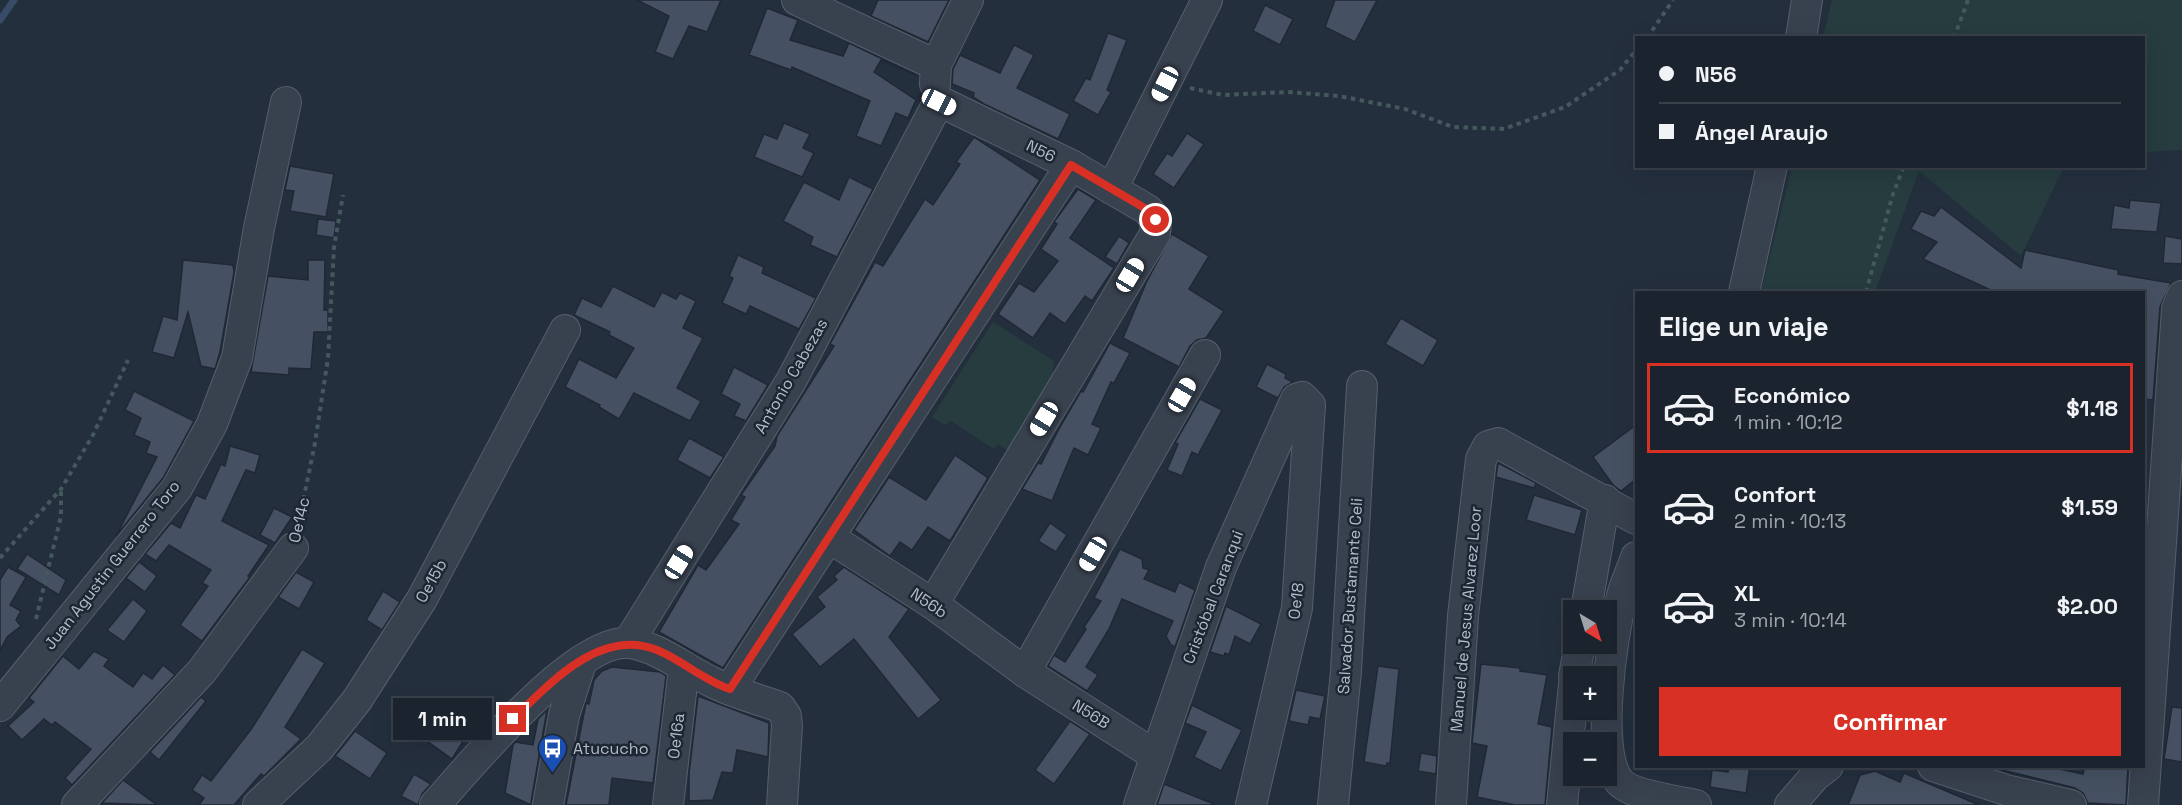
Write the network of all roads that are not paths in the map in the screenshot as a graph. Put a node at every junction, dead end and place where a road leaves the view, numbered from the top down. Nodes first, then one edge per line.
1 (796, 0) edge
2 (968, 0) edge
3 (1207, 0) edge
4 (1807, 0) edge
5 (1801, 36) edge
6 (936, 65) junction
7 (286, 102) dead end
8 (939, 102) junction
9 (1071, 165) junction
10 (1772, 168) edge
11 (1112, 189) junction
12 (1744, 291) edge
13 (2182, 296) edge
14 (566, 330) dead end
15 (1205, 356) dead end
16 (1362, 387) dead end
17 (1302, 397) joint
18 (2177, 403) edge
19 (1605, 500) junction
20 (1635, 518) edge
21 (2173, 519) edge
22 (830, 538) junction
23 (293, 548) road end
24 (1635, 560) edge
25 (1588, 600) edge
26 (933, 604) junction
27 (628, 643) junction
28 (582, 660) junction
29 (684, 667) junction
30 (1025, 672) junction
31 (730, 689) junction
32 (0, 706) edge
33 (1570, 720) edge
34 (1156, 756) junction
35 (1825, 768) edge
36 (1939, 768) edge
37 (77, 805) edge
38 (258, 805) edge
39 (435, 805) edge
40 (548, 805) edge
41 (668, 805) edge
42 (782, 805) edge
43 (1139, 805) edge
44 (1251, 805) edge
45 (1333, 805) edge
46 (1451, 805) edge
47 (1562, 805) edge
48 (1696, 805) edge
49 (1791, 805) edge
50 (2071, 805) edge
51 (2143, 805) edge

1 - 6 street
2 - 6 street
3 - 11 street
4 - 5 street
6 - 8 street
7 - 32 street, Juan Agustin Guerrero Toro
8 - 9 street, N56
8 - 27 street, Antonio Cabezas
9 - 11 street, N56
9 - 22 street
10 - 12 street
11 - 26 street, N56
13 - 18 street
14 - 38 street, Oe15b
15 - 30 street
16 - 45 street, Salvador Bustamante Celi
17 - 34 street, Cristóbal Caranqui
17 - 44 street, Oe18
18 - 21 street
19 - 20 street
19 - 25 street
19 - 46 street, Manuel de Jesus Alvarez Loor
21 - 51 street
22 - 26 street, N56b
22 - 31 street
23 - 37 street, Oe14c
24 - 48 street
26 - 30 street, N56b
27 - 28 street
27 - 29 street
28 - 39 street
28 - 40 street
29 - 31 street
29 - 41 street, Oe16a
30 - 34 street, N56B
31 - 42 street
33 - 47 street
34 - 43 street, Cristóbal Caranqui
35 - 49 street
36 - 50 street

